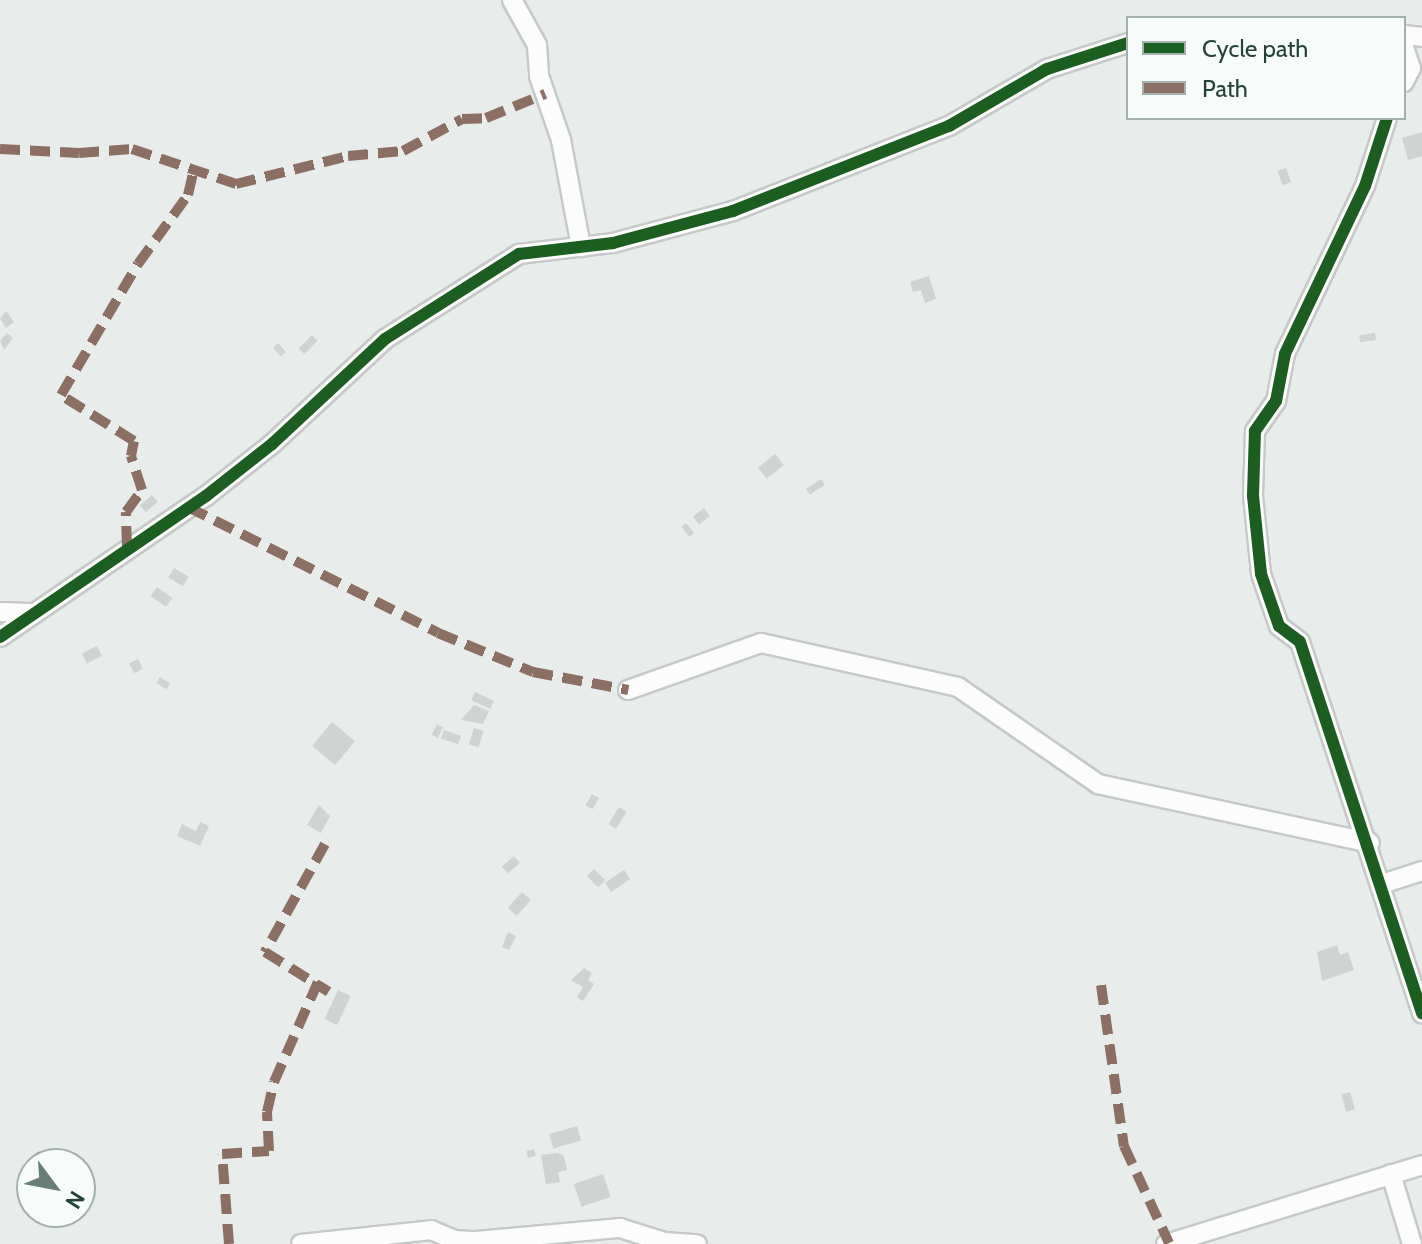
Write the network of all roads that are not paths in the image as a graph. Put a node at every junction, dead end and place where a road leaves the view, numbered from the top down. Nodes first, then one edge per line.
1 (512, 0) edge
2 (1126, 44) edge
3 (1406, 53) edge
4 (1406, 78) edge
5 (1386, 120) edge
6 (581, 247) junction
7 (0, 612) edge
8 (30, 613) junction
9 (0, 637) edge
10 (628, 690) dead end
11 (1370, 843) junction
12 (1422, 871) edge
13 (1382, 884) junction
14 (1422, 1013) edge
15 (1422, 1165) edge
16 (1391, 1174) junction
17 (364, 1241) edge
18 (301, 1244) edge
19 (697, 1244) edge
20 (1166, 1244) edge
21 (1412, 1244) edge

1 - 6 street
2 - 6 street
3 - 4 street
5 - 11 street
6 - 8 street
7 - 8 street
8 - 9 street
10 - 11 street
11 - 13 street
12 - 13 street
13 - 14 street
15 - 16 street
16 - 20 street
16 - 21 street
17 - 18 street
17 - 19 street

